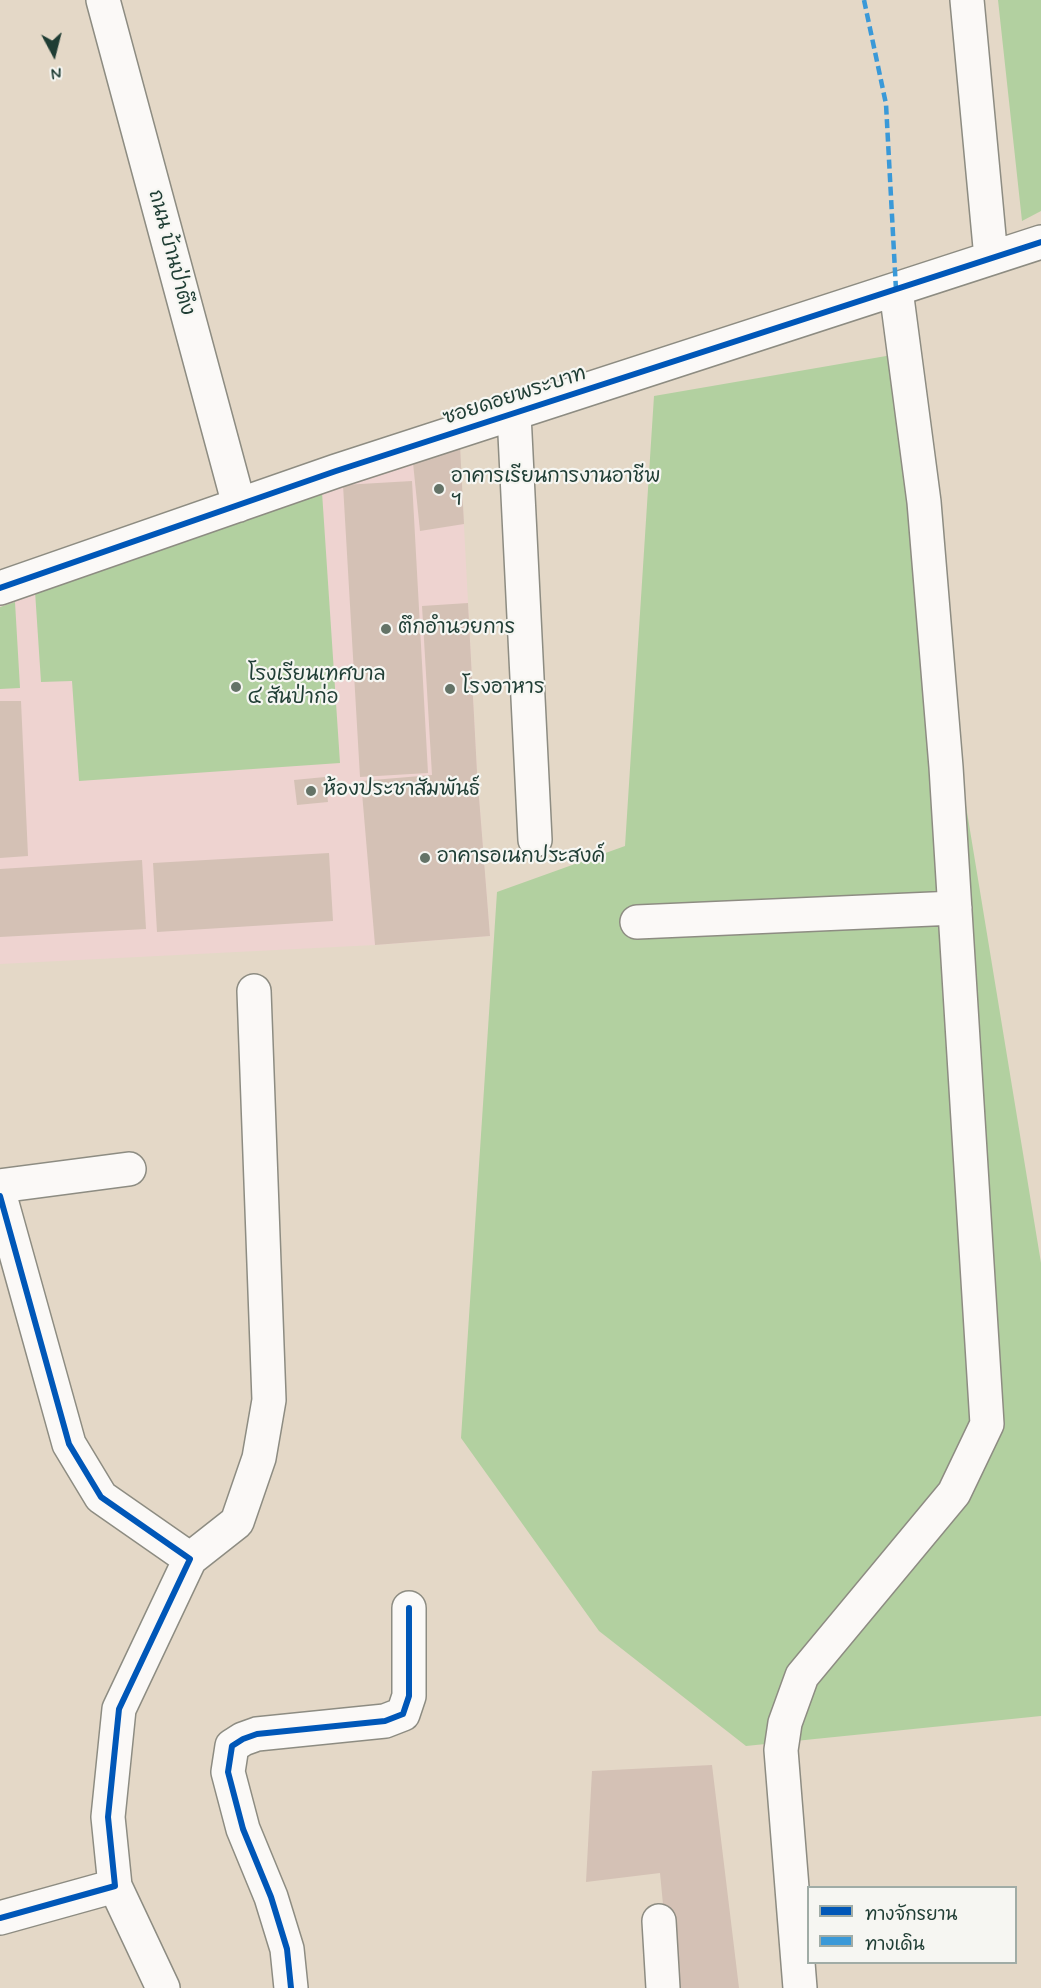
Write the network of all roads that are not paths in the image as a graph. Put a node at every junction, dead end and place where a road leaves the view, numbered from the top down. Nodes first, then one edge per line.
1 (103, 0) edge
2 (967, 0) edge
3 (1041, 242) edge
4 (991, 258) junction
5 (896, 290) junction
6 (514, 414) junction
7 (239, 505) junction
8 (0, 588) edge
9 (535, 840) dead end
10 (955, 908) junction
11 (637, 922) dead end
12 (254, 991) dead end
13 (129, 1169) dead end
14 (0, 1186) edge
15 (0, 1196) edge
16 (190, 1558) junction
17 (409, 1608) dead end
18 (115, 1886) junction
19 (0, 1918) edge
20 (659, 1921) dead end
21 (164, 1988) edge
22 (291, 1988) edge
23 (663, 1988) edge
24 (801, 1988) edge

1 - 7 street, ถนน บ้านป่าตึง
2 - 4 street
3 - 4 street, ซอยดอยพระบาท
4 - 5 street, ซอยดอยพระบาท
5 - 6 street, ซอยดอยพระบาท
5 - 10 street
6 - 7 street, ซอยดอยพระบาท
6 - 9 street
7 - 8 street, ซอยดอยพระบาท
10 - 11 street
10 - 24 street
12 - 16 street
13 - 14 street
15 - 16 street
16 - 18 street
17 - 22 street
18 - 19 street
18 - 21 street
20 - 23 street

